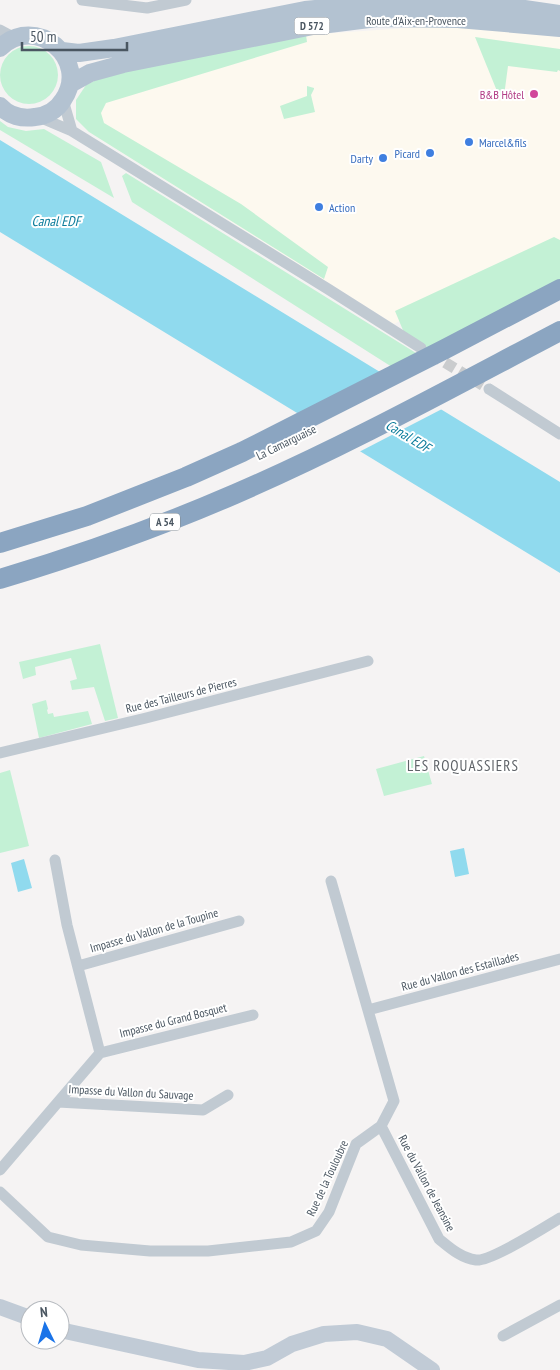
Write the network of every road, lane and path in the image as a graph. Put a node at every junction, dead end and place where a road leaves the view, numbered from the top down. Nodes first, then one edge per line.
1 (82, 0) edge
2 (186, 0) edge
3 (145, 4) edge
4 (560, 14) edge
5 (560, 28) edge
6 (7, 34) edge
7 (0, 48) edge
8 (62, 51) junction
9 (67, 92) junction
10 (0, 106) edge
11 (39, 117) junction
12 (72, 131) junction
13 (560, 290) edge
14 (560, 302) edge
15 (559, 332) edge
16 (421, 348) tunnel mouth
17 (419, 371) junction
18 (487, 380) junction
19 (292, 433) junction
20 (560, 434) edge
21 (0, 543) edge
22 (0, 554) edge
23 (0, 579) edge
24 (368, 661) dead end
25 (0, 753) edge
26 (54, 860) dead end
27 (331, 881) dead end
28 (238, 921) dead end
29 (560, 959) edge
30 (78, 966) junction
31 (368, 1010) junction
32 (253, 1015) dead end
33 (100, 1053) junction
34 (228, 1095) dead end
35 (58, 1102) junction
36 (381, 1126) junction
37 (2, 1164) edge
38 (0, 1192) edge
39 (560, 1218) edge
40 (560, 1305) edge
41 (0, 1307) edge
42 (20, 1314) edge
43 (70, 1332) edge
44 (503, 1336) dead end
45 (250, 1367) edge
46 (432, 1370) edge

1 - 3 street
2 - 3 street
4 - 8 main road, Route d'Aix-en-Provence / D 572
5 - 9 main road, Route d'Aix-en-Provence / D 572
6 - 7 main road
6 - 8 main road
8 - 9 main road
9 - 11 main road, Route d'Aix-en-Provence
9 - 12 street
10 - 11 main road
11 - 12 street
12 - 16 street
13 - 17 highway
14 - 17 highway
15 - 18 highway, La Camarguaise / A 54
17 - 19 highway
18 - 20 street
18 - 23 highway, La Camarguaise / A 54
19 - 21 highway
19 - 22 highway, La Camarguaise / A 54
24 - 25 street, Rue des Tailleurs de Pierres
26 - 30 street
27 - 31 street, Rue de la Touloubre
28 - 30 street, Impasse du Vallon de la Toupine
29 - 31 street, Rue du Vallon des Estaillades
30 - 33 street
31 - 36 street, Rue de la Touloubre
32 - 33 street, Impasse du Grand Bosquet
33 - 35 street
34 - 35 street, Impasse du Vallon du Sauvage
35 - 37 street
36 - 38 street, Rue de la Touloubre
36 - 39 street, Rue du Vallon de Jeansine
40 - 44 street
41 - 42 street
43 - 45 street
45 - 46 street

